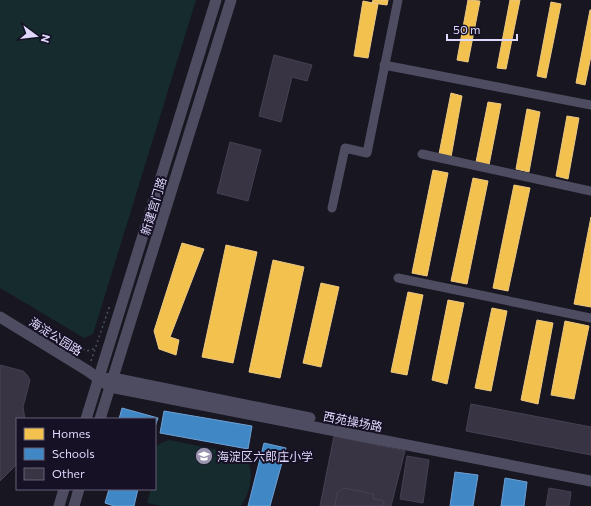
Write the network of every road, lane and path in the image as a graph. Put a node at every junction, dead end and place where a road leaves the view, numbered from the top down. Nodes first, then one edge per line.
1 (216, 0) edge
2 (231, 0) edge
3 (398, 0) edge
4 (384, 65) junction
5 (591, 104) edge
6 (422, 154) dead end
7 (591, 191) edge
8 (332, 208) dead end
9 (398, 278) dead end
10 (0, 317) edge
11 (591, 318) edge
12 (24, 320) dead end
13 (96, 348) dead end
14 (98, 379) junction
15 (112, 382) junction
16 (86, 418) edge
17 (100, 418) edge
18 (591, 476) edge
19 (591, 481) edge
20 (64, 490) edge
21 (79, 490) edge
22 (59, 506) edge
23 (74, 506) edge

1 - 14 street, 新建宫门路
2 - 15 street, 新建宫门路
3 - 4 street
4 - 5 street
4 - 8 street
6 - 7 street
9 - 11 street
10 - 14 street, 海淀公园路
12 - 13 path
14 - 15 street, 海淀公园路
14 - 16 street, 新建宫门路
15 - 17 street, 新建宫门路
15 - 18 street, 西苑操场路
15 - 19 street, 西苑操场路
20 - 22 street
21 - 23 street

